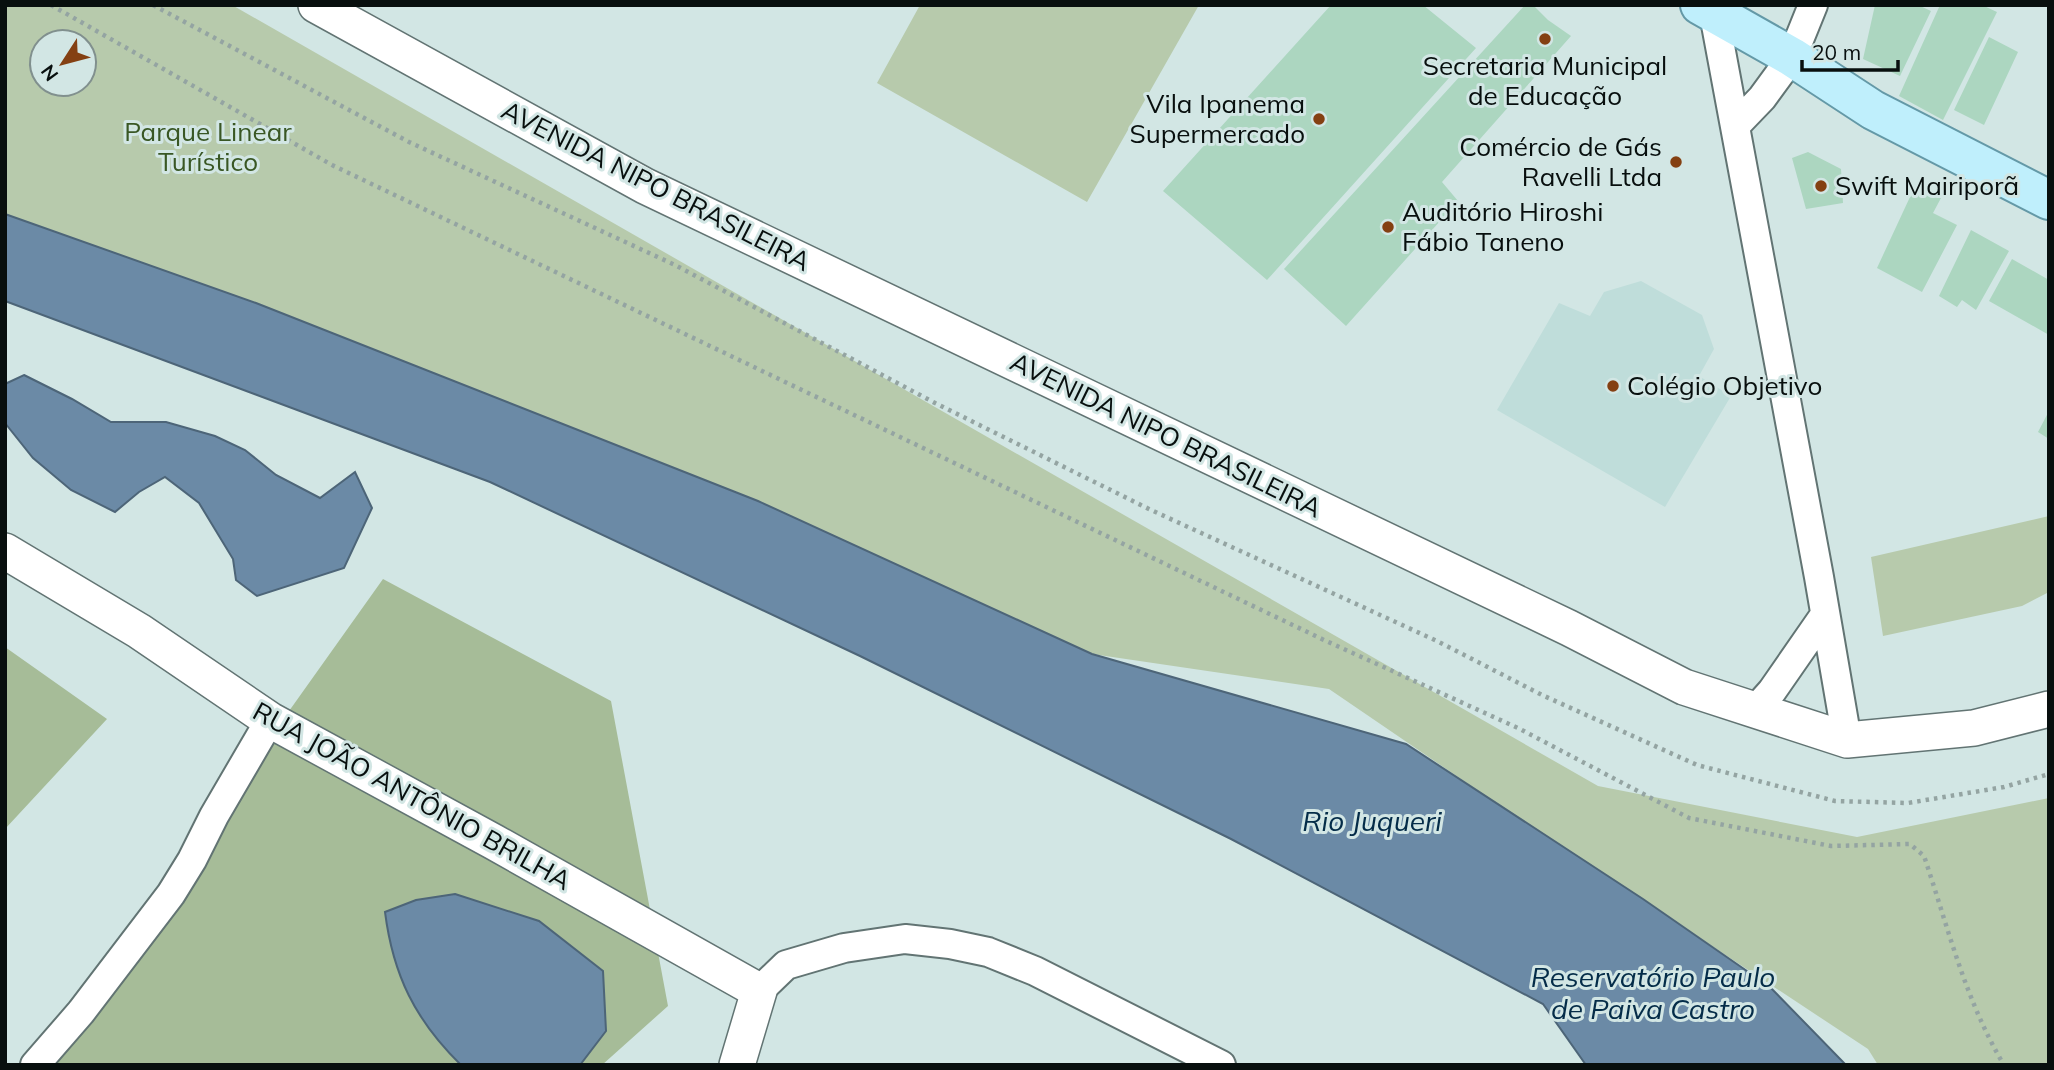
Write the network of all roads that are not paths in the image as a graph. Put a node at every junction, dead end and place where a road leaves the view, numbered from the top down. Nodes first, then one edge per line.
1 (316, 5) edge
2 (1813, 5) edge
3 (1707, 9) edge
4 (1792, 57) junction
5 (1736, 125) junction
6 (2049, 200) edge
7 (5, 551) edge
8 (1824, 616) junction
9 (1756, 709) junction
10 (2049, 709) edge
11 (270, 720) junction
12 (1847, 740) junction
13 (758, 991) junction
14 (34, 1065) edge
15 (737, 1065) edge
16 (1221, 1065) edge

1 - 9 street, AVENIDA NIPO BRASILEIRA
2 - 4 street
3 - 4 main road
3 - 5 street
4 - 5 street
4 - 6 main road
5 - 8 street
7 - 11 street, RUA JOÃO ANTÔNIO BRILHA
8 - 9 street
8 - 12 street
9 - 12 street, AVENIDA NIPO BRASILEIRA
10 - 12 street, AVENIDA NIPO BRASILEIRA
11 - 13 street, RUA JOÃO ANTÔNIO BRILHA
11 - 14 street
13 - 15 street
13 - 16 street

